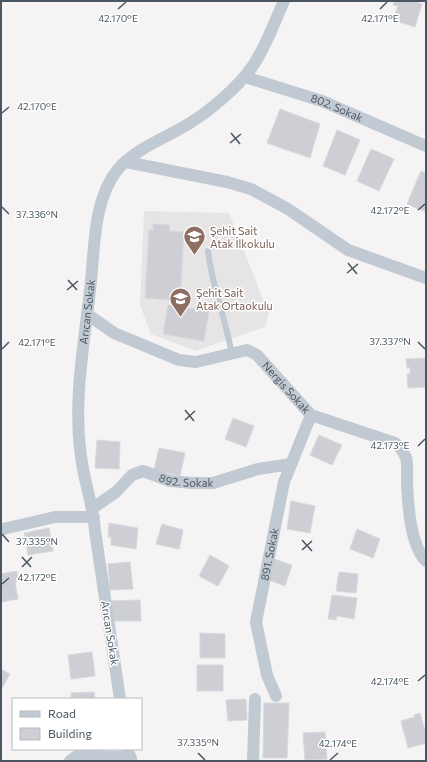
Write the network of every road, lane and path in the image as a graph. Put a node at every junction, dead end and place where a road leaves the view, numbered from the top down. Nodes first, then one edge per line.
1 (284, 1) edge
2 (245, 77) junction
3 (426, 146) edge
4 (126, 162) junction
5 (208, 251) dead end
6 (426, 278) edge
7 (87, 314) junction
8 (232, 355) junction
9 (311, 415) junction
10 (291, 464) junction
11 (93, 512) junction
12 (4, 529) dead end
13 (426, 561) edge
14 (276, 696) dead end
15 (120, 698) edge
16 (255, 699) dead end
17 (129, 756) edge
18 (70, 761) edge
19 (253, 761) edge

1 - 2 street, Arıcan Sokak
2 - 3 street, 802. Sokak
2 - 4 street, Arıcan Sokak
4 - 6 street
4 - 7 street, Arıcan Sokak
5 - 8 lane
7 - 8 street, Nergis Sokak
7 - 11 street, Arıcan Sokak
8 - 9 street, Nergis Sokak
9 - 10 street, 891. Sokak
9 - 13 street, Nergis Sokak
10 - 11 street, 892. Sokak
10 - 14 street, 891. Sokak
11 - 12 street
11 - 15 street, Arıcan Sokak
16 - 19 street
17 - 18 street

